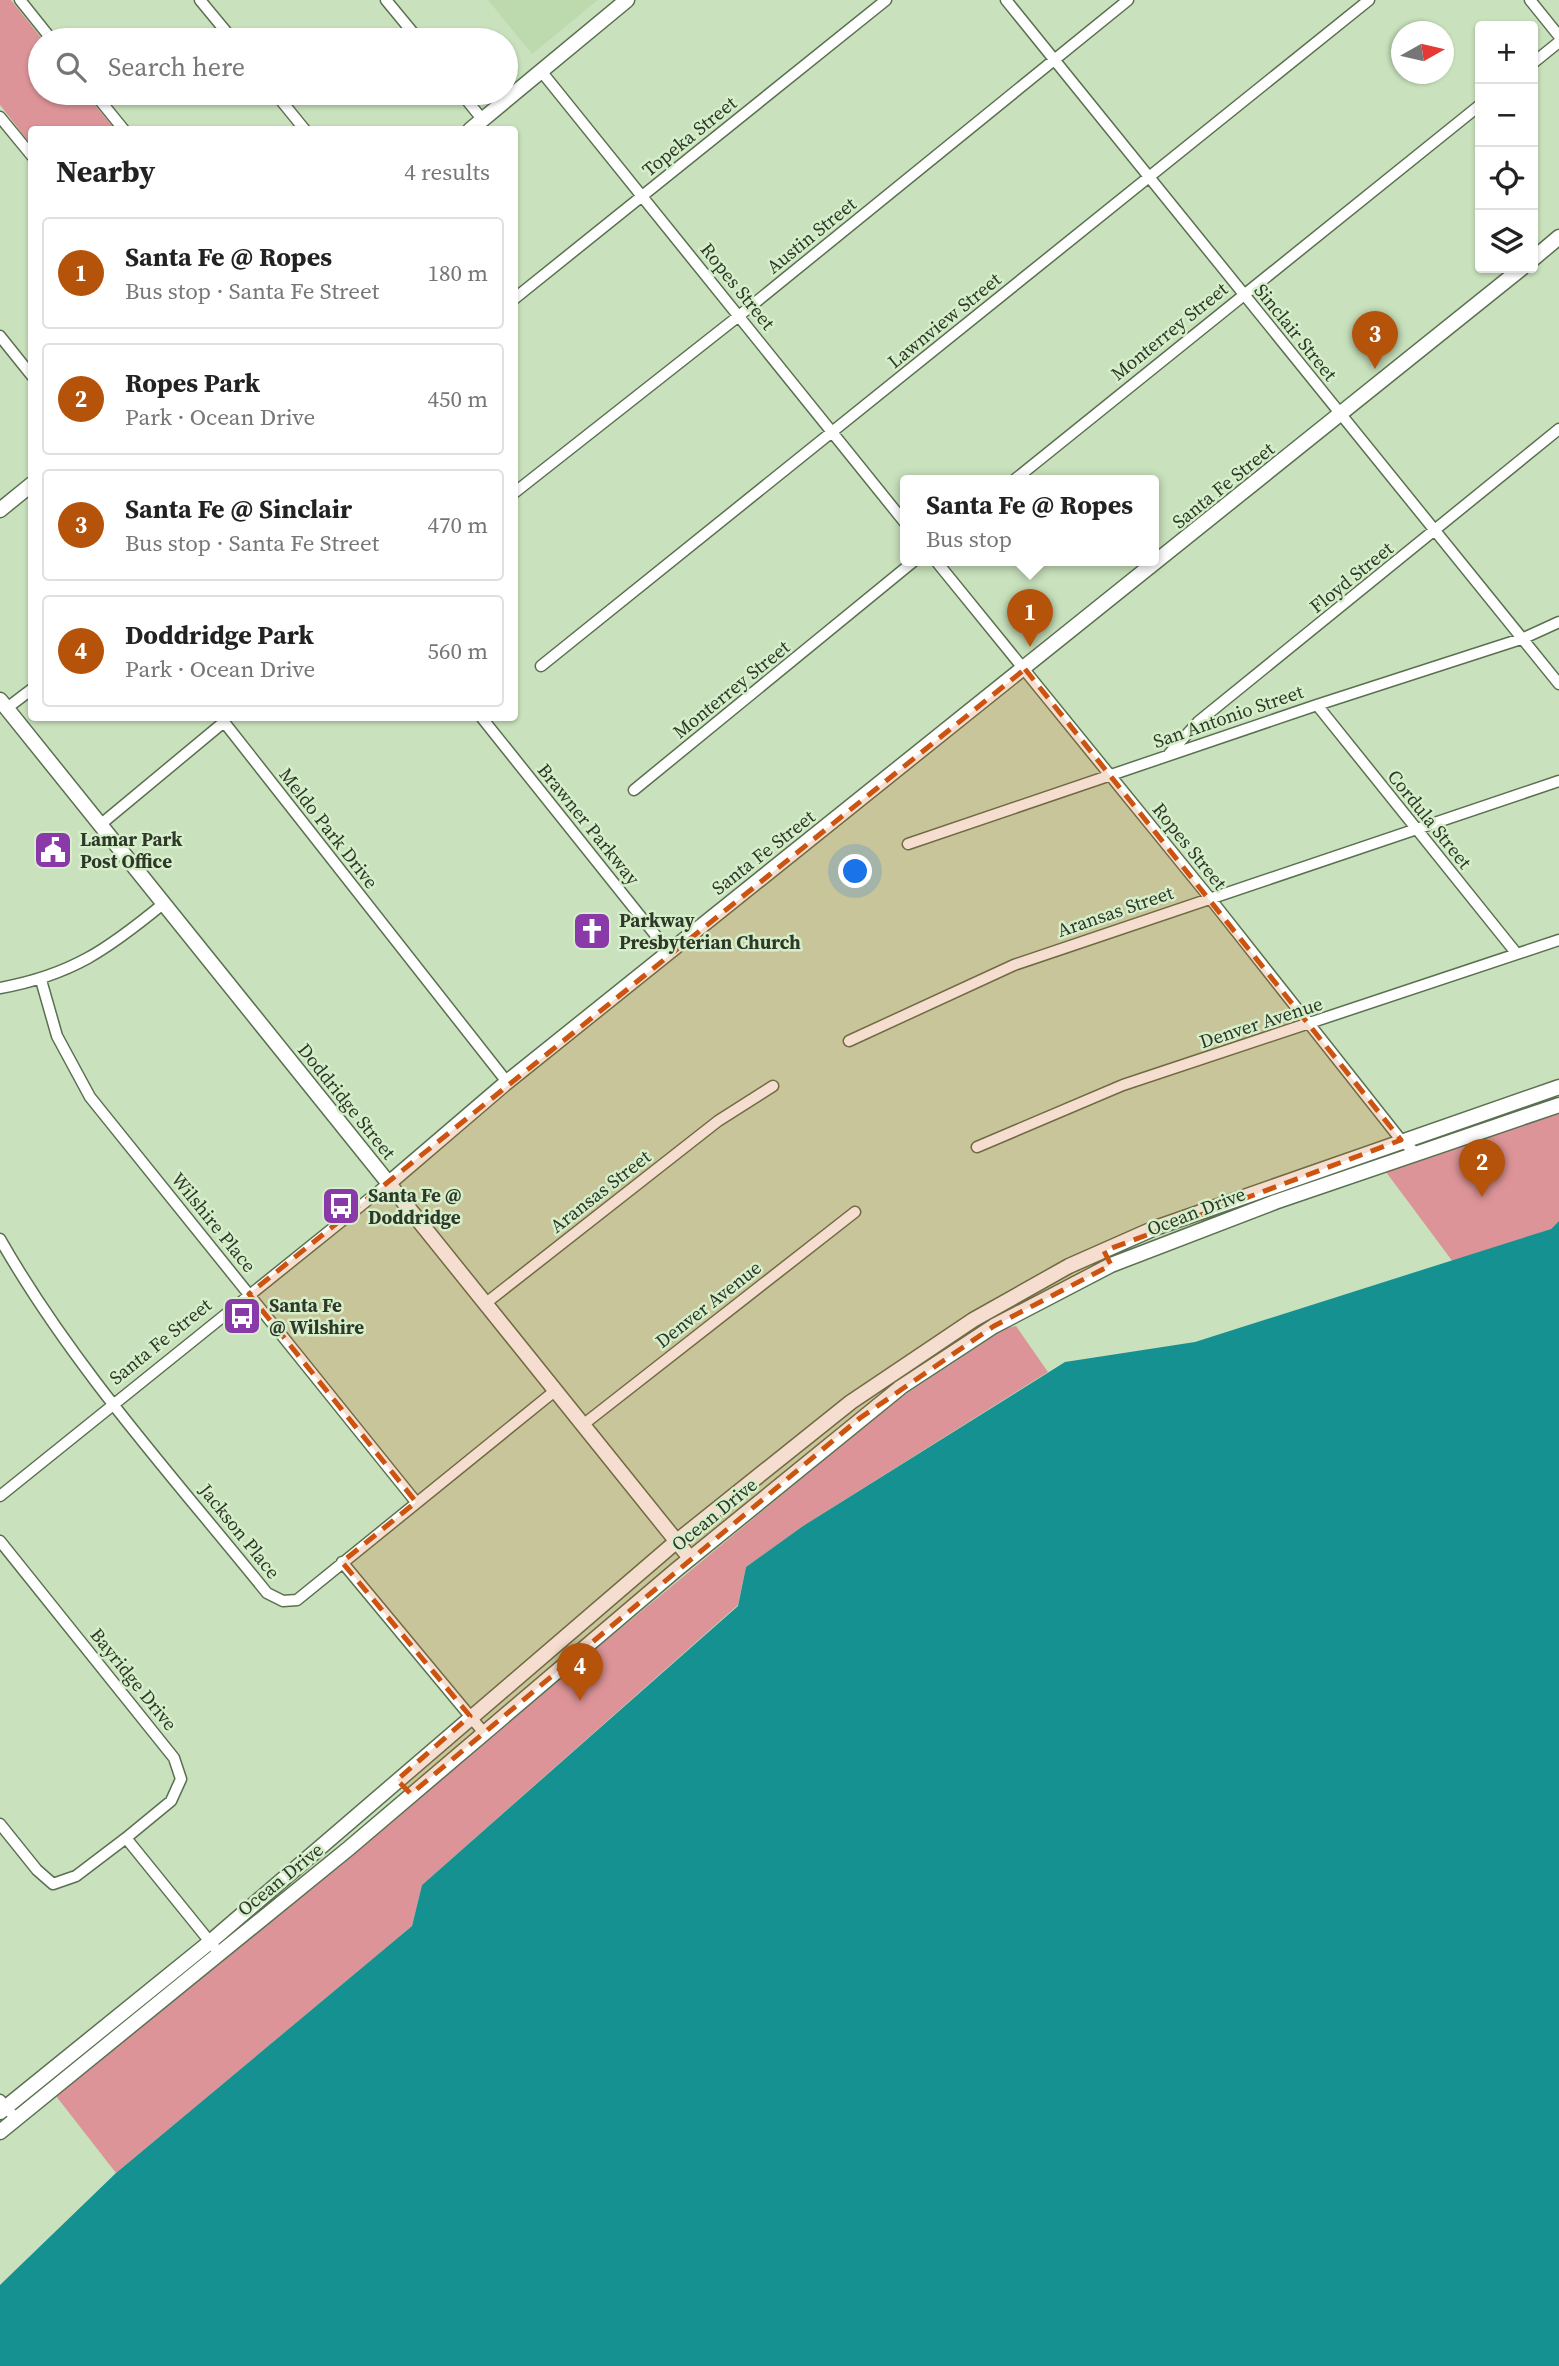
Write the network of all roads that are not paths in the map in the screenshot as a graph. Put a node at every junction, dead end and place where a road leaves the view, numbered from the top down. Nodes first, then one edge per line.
1 (20, 0) edge
2 (200, 0) edge
3 (386, 0) edge
4 (628, 0) edge
5 (886, 0) edge
6 (1006, 0) edge
7 (1128, 0) edge
8 (1369, 0) edge
9 (1530, 0) edge
10 (42, 28) edge
11 (223, 28) edge
12 (409, 28) edge
13 (1559, 36) edge
14 (1559, 42) edge
15 (1538, 59) edge
16 (1054, 60) junction
17 (541, 71) junction
18 (518, 90) edge
19 (104, 105) edge
20 (285, 105) edge
21 (470, 105) edge
22 (500, 105) edge
23 (1475, 109) edge
24 (0, 117) edge
25 (482, 120) junction
26 (121, 126) edge
27 (302, 126) edge
28 (475, 126) edge
29 (28, 151) edge
30 (1150, 176) junction
31 (643, 196) junction
32 (1559, 237) edge
33 (1538, 255) edge
34 (1515, 273) edge
35 (1243, 294) junction
36 (518, 296) edge
37 (740, 315) junction
38 (0, 336) edge
39 (28, 371) edge
40 (1340, 415) junction
41 (1559, 429) edge
42 (831, 432) junction
43 (1020, 475) edge
44 (28, 487) edge
45 (518, 490) edge
46 (0, 510) edge
47 (900, 517) edge
48 (1435, 532) junction
49 (1159, 561) edge
50 (908, 566) edge
51 (940, 566) edge
52 (1153, 566) edge
53 (1559, 622) edge
54 (1524, 638) junction
55 (541, 666) dead end
56 (1025, 669) junction
57 (1559, 684) edge
58 (28, 691) edge
59 (3, 704) edge
60 (1317, 705) junction
61 (484, 721) edge
62 (1168, 755) junction
63 (1109, 775) junction
64 (1559, 781) edge
65 (634, 790) dead end
66 (100, 825) junction
67 (1413, 829) junction
68 (908, 844) dead end
69 (1209, 897) junction
70 (163, 904) junction
71 (1559, 940) edge
72 (668, 952) junction
73 (1517, 954) junction
74 (41, 980) junction
75 (0, 988) edge
76 (1309, 1024) junction
77 (849, 1041) dead end
78 (507, 1082) junction
79 (773, 1086) dead end
80 (1559, 1087) edge
81 (1559, 1105) edge
82 (1401, 1140) junction
83 (977, 1147) dead end
84 (1416, 1153) junction
85 (389, 1183) junction
86 (1268, 1187) junction
87 (1275, 1202) junction
88 (1214, 1206) junction
89 (855, 1212) dead end
90 (1220, 1222) junction
91 (1155, 1228) junction
92 (0, 1239) edge
93 (1161, 1244) junction
94 (1104, 1251) junction
95 (1111, 1265) junction
96 (249, 1294) junction
97 (486, 1303) junction
98 (928, 1349) junction
99 (938, 1363) junction
100 (556, 1390) junction
101 (115, 1403) junction
102 (584, 1424) junction
103 (0, 1496) edge
104 (416, 1502) junction
105 (0, 1541) edge
106 (677, 1541) junction
107 (690, 1558) junction
108 (342, 1562) junction
109 (470, 1716) junction
110 (484, 1734) junction
111 (397, 1780) junction
112 (411, 1794) junction
113 (0, 1824) edge
114 (335, 1833) junction
115 (126, 1838) junction
116 (348, 1849) junction
117 (210, 1942) junction
118 (220, 1954) junction
119 (6, 2109) edge
120 (0, 2132) edge

1 - 10 street
2 - 11 street
3 - 12 street
4 - 17 main road
5 - 31 street, Topeka Street
6 - 16 street, Sinclair Street
7 - 16 street, Austin Street
8 - 30 street, Lawnview Street
9 - 13 street
14 - 15 street
16 - 30 street, Sinclair Street
16 - 37 street, Austin Street
17 - 18 main road
17 - 31 street, Ropes Street
19 - 26 street
20 - 27 street
21 - 25 street
22 - 25 main road
23 - 35 street, Monterrey Street
24 - 29 street
25 - 28 main road
30 - 35 street, Sinclair Street
30 - 42 street, Lawnview Street
31 - 36 street, Topeka Street
31 - 37 street, Ropes Street
32 - 33 main road
34 - 40 main road, Santa Fe Street
35 - 40 street, Sinclair Street
35 - 43 street, Monterrey Street
37 - 42 street, Ropes Street
37 - 45 street, Austin Street
38 - 39 street
40 - 48 street, Sinclair Street
40 - 49 main road, Santa Fe Street
41 - 48 street, Floyd Street
42 - 47 street, Ropes Street
42 - 55 street, Lawnview Street
44 - 46 main road
48 - 54 street, Sinclair Street
48 - 62 street, Floyd Street
50 - 65 street, Monterrey Street
51 - 56 street, Ropes Street
52 - 56 main road, Santa Fe Street
53 - 54 street, San Antonio Street
54 - 57 street, Sinclair Street
54 - 60 street, San Antonio Street
56 - 63 street, Ropes Street
56 - 72 main road, Santa Fe Street
58 - 59 street
59 - 66 main road, Doddridge Street
60 - 62 street, San Antonio Street
60 - 67 street, Cordula Street
61 - 72 street, Brawner Parkway
62 - 63 street, San Antonio Street
63 - 68 street, San Antonio Street
63 - 69 street, Ropes Street
64 - 67 street, Aransas Street
66 - 70 main road, Doddridge Street
66 - 78 street, Meldo Park Drive
67 - 69 street, Aransas Street
67 - 73 street, Cordula Street
69 - 76 street, Ropes Street
69 - 77 street, Aransas Street
70 - 74 street
70 - 85 main road, Doddridge Street
71 - 73 street, Denver Avenue
72 - 78 main road, Santa Fe Street
73 - 76 street, Denver Avenue
74 - 75 street
74 - 96 street, Wilshire Place
76 - 82 street, Ropes Street
76 - 83 street, Denver Avenue
78 - 85 main road, Santa Fe Street
79 - 97 street, Aransas Street
80 - 82 main road, Ocean Drive
81 - 84 main road, Ocean Drive
82 - 84 street, Ropes Street
82 - 86 main road, Ocean Drive
84 - 87 main road, Ocean Drive
85 - 96 street, Santa Fe Street
85 - 97 main road, Doddridge Street
86 - 87 main road
86 - 88 main road, Ocean Drive
87 - 90 main road, Ocean Drive
88 - 90 main road
88 - 91 main road, Ocean Drive
89 - 102 street, Denver Avenue
90 - 93 main road, Ocean Drive
91 - 93 main road
91 - 94 main road, Ocean Drive
92 - 101 street, Jackson Place
93 - 95 main road, Ocean Drive
94 - 95 main road
94 - 98 main road, Ocean Drive
95 - 99 main road, Ocean Drive
96 - 101 street, Santa Fe Street
96 - 104 street, Wilshire Place
97 - 100 main road, Doddridge Street
98 - 99 main road
98 - 106 main road, Ocean Drive
99 - 107 main road, Ocean Drive
100 - 102 main road, Doddridge Street
100 - 104 street
101 - 103 street, Santa Fe Street
101 - 108 street, Jackson Place
102 - 106 main road, Doddridge Street
104 - 108 street
105 - 115 street, Bayridge Drive
106 - 107 main road, Doddridge Street
106 - 109 main road, Ocean Drive
107 - 110 main road, Ocean Drive
108 - 109 street
109 - 110 street
109 - 111 main road, Ocean Drive
110 - 112 main road, Ocean Drive
111 - 112 main road
111 - 114 main road, Ocean Drive
112 - 116 main road, Ocean Drive
113 - 115 street, Bayridge Drive
114 - 116 main road
114 - 117 main road, Ocean Drive
115 - 117 street
116 - 118 main road, Ocean Drive
117 - 118 street
117 - 119 main road, Ocean Drive
118 - 119 main road, Ocean Drive
119 - 120 main road, Ocean Drive

